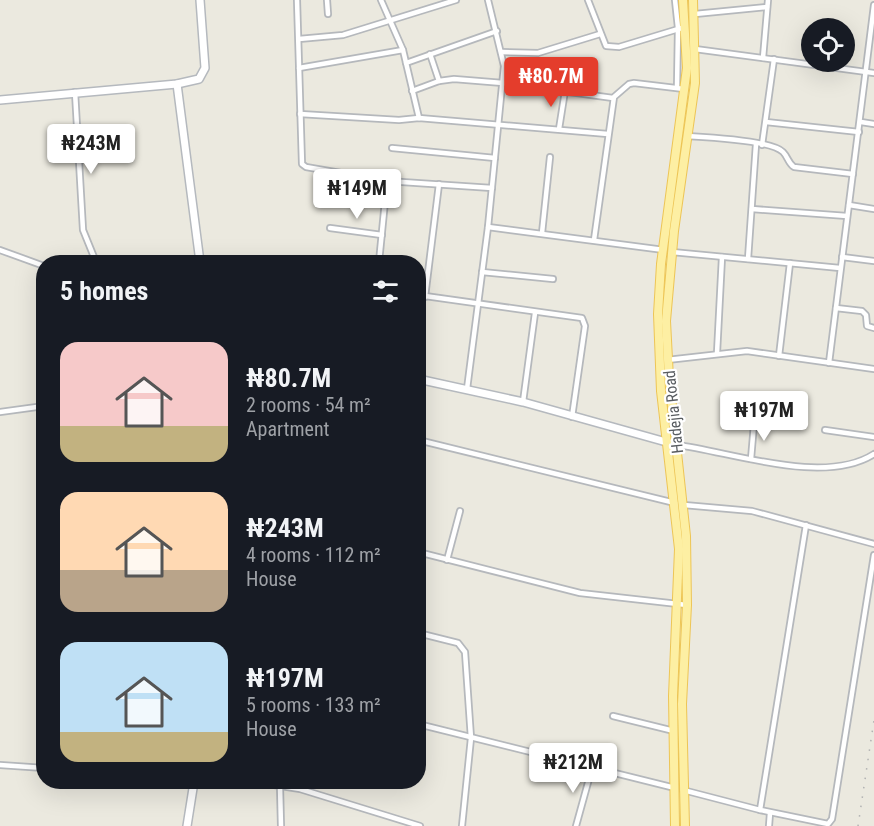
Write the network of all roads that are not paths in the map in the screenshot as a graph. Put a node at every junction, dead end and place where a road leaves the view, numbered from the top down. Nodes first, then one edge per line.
1 (200, 0) edge
2 (297, 0) edge
3 (327, 0) edge
4 (381, 0) edge
5 (456, 0) edge
6 (488, 0) edge
7 (588, 0) edge
8 (675, 0) edge
9 (683, 0) edge
10 (693, 0) edge
11 (739, 0) edge
12 (768, 0) edge
13 (436, 3) edge
14 (874, 5) edge
15 (767, 7) junction
16 (741, 8) junction
17 (328, 14) dead end
18 (695, 15) junction
19 (873, 21) edge
20 (389, 22) junction
21 (682, 28) junction
22 (497, 31) junction
23 (600, 34) junction
24 (298, 39) junction
25 (695, 49) junction
26 (403, 50) junction
27 (502, 52) junction
28 (430, 54) junction
29 (763, 58) junction
30 (774, 59) junction
31 (406, 63) junction
32 (299, 68) junction
33 (866, 71) junction
34 (874, 73) edge
35 (439, 81) junction
36 (503, 83) junction
37 (695, 83) junction
38 (177, 84) junction
39 (682, 86) junction
40 (412, 91) junction
41 (565, 91) junction
42 (75, 92) junction
43 (613, 98) junction
44 (0, 100) edge
45 (300, 114) junction
46 (419, 118) junction
47 (766, 122) junction
48 (861, 122) junction
49 (874, 124) edge
50 (499, 125) junction
51 (559, 129) junction
52 (859, 132) junction
53 (608, 134) junction
54 (688, 136) junction
55 (756, 144) junction
56 (762, 145) junction
57 (392, 148) dead end
58 (495, 158) junction
59 (550, 158) dead end
60 (853, 174) junction
61 (387, 181) junction
62 (439, 184) junction
63 (492, 188) junction
64 (849, 206) junction
65 (752, 209) junction
66 (874, 209) edge
67 (847, 216) junction
68 (488, 227) junction
69 (330, 228) dead end
70 (542, 233) junction
71 (382, 235) junction
72 (594, 240) junction
73 (0, 250) edge
74 (667, 251) junction
75 (93, 255) edge
76 (199, 255) edge
77 (381, 255) edge
78 (722, 256) junction
79 (842, 257) junction
80 (748, 259) junction
81 (874, 261) edge
82 (36, 263) edge
83 (790, 263) junction
84 (840, 268) junction
85 (482, 272) junction
86 (553, 279) dead end
87 (426, 289) edge
88 (426, 297) edge
89 (478, 304) junction
90 (836, 308) junction
91 (535, 312) junction
92 (874, 328) edge
93 (717, 353) junction
94 (779, 356) junction
95 (667, 360) junction
96 (829, 363) junction
97 (874, 369) edge
98 (426, 381) edge
99 (467, 389) junction
100 (523, 402) junction
101 (36, 407) edge
102 (0, 412) edge
103 (572, 417) junction
104 (754, 424) dead end
105 (825, 430) dead end
106 (874, 437) edge
107 (426, 442) edge
108 (668, 444) junction
109 (677, 445) junction
110 (874, 454) edge
111 (751, 459) junction
112 (675, 503) junction
113 (684, 505) junction
114 (460, 511) dead end
115 (806, 525) junction
116 (874, 544) edge
117 (426, 554) edge
118 (874, 555) edge
119 (447, 560) junction
120 (677, 605) junction
121 (687, 605) junction
122 (426, 635) edge
123 (613, 716) dead end
124 (426, 726) edge
125 (674, 731) junction
126 (471, 738) junction
127 (0, 765) edge
128 (36, 767) edge
129 (592, 768) junction
130 (674, 788) junction
131 (193, 789) edge
132 (280, 789) edge
133 (300, 789) edge
134 (684, 790) junction
135 (760, 810) junction
136 (770, 813) junction
137 (830, 825) edge
138 (187, 826) edge
139 (281, 826) edge
140 (420, 826) edge
141 (462, 826) edge
142 (576, 826) edge
143 (675, 826) edge
144 (685, 826) edge
145 (769, 826) edge

1 - 38 street
2 - 24 street
3 - 17 street
4 - 20 street
5 - 13 street
6 - 22 street
7 - 23 street
8 - 21 street
9 - 21 main road, Hadejia Road
10 - 18 main road, Hadejia Road
11 - 16 street
12 - 15 street
13 - 20 street
14 - 19 street
15 - 16 street
15 - 29 street
16 - 18 street
18 - 25 main road, Hadejia Road
19 - 33 street
20 - 24 street
20 - 26 street
21 - 23 street
21 - 39 main road, Hadejia Road
22 - 27 street
22 - 28 street
23 - 27 street
24 - 32 street
25 - 29 street
25 - 37 main road, Hadejia Road
26 - 31 street
26 - 32 street
27 - 36 street
28 - 31 street
28 - 35 street
29 - 30 street
30 - 33 street
30 - 47 street
31 - 40 street
32 - 45 street
33 - 34 street
33 - 48 street
35 - 36 street
35 - 40 street
36 - 41 street
36 - 50 street
37 - 39 main road
37 - 54 main road, Hadejia Road
38 - 42 street
38 - 76 street
39 - 43 street
39 - 74 main road, Hadejia Road
40 - 46 street
41 - 43 street
41 - 51 street
42 - 44 street
42 - 75 street
43 - 53 street
45 - 46 street
45 - 61 street
46 - 50 street
47 - 52 street
47 - 56 street
48 - 49 street
48 - 52 street
50 - 51 street
50 - 58 street
51 - 53 street
52 - 60 street
53 - 72 street
54 - 55 street
54 - 74 main road, Hadejia Road
55 - 56 street
55 - 65 street
56 - 60 street
57 - 58 street
58 - 63 street
59 - 70 street
60 - 64 street
61 - 62 street
61 - 71 street
62 - 63 street
62 - 87 street
63 - 68 street
64 - 66 street
64 - 67 street
65 - 67 street
65 - 80 street
67 - 79 street
68 - 70 street
68 - 85 street
69 - 71 street
70 - 72 street
71 - 77 street
72 - 74 street
73 - 82 street
74 - 78 street
74 - 95 main road, Hadejia Road
74 - 108 main road, Hadejia Road
78 - 80 street
78 - 93 street
79 - 81 street
79 - 84 street
80 - 83 street
83 - 84 street
83 - 94 street
84 - 90 street
85 - 86 street
85 - 89 street
88 - 89 street
89 - 91 street
89 - 99 street
90 - 92 street
90 - 96 street
91 - 100 street
91 - 103 street
93 - 94 street
93 - 95 street
94 - 96 street
95 - 109 main road, Hadejia Road
96 - 97 street
98 - 99 street
99 - 100 street
100 - 103 street
101 - 102 street
103 - 108 street
104 - 111 street
105 - 106 street
107 - 112 street
108 - 109 street
108 - 112 main road, Hadejia Road
109 - 111 street
109 - 113 main road, Hadejia Road
110 - 111 street
112 - 120 main road, Hadejia Road
113 - 115 street
113 - 121 main road, Hadejia Road
114 - 119 street
115 - 116 street
115 - 135 street
117 - 119 street
118 - 137 street
119 - 120 street
120 - 121 street
120 - 125 main road, Hadejia Road
121 - 134 main road, Hadejia Road
122 - 126 street
123 - 125 street
124 - 126 street
125 - 130 main road, Hadejia Road
126 - 129 street
126 - 141 street
127 - 128 street
129 - 130 street
129 - 142 street
130 - 134 street
130 - 143 main road, Hadejia Road
131 - 138 street
132 - 139 street
133 - 140 street
134 - 135 street
134 - 144 main road, Hadejia Road
135 - 136 street
136 - 137 street
136 - 145 street

